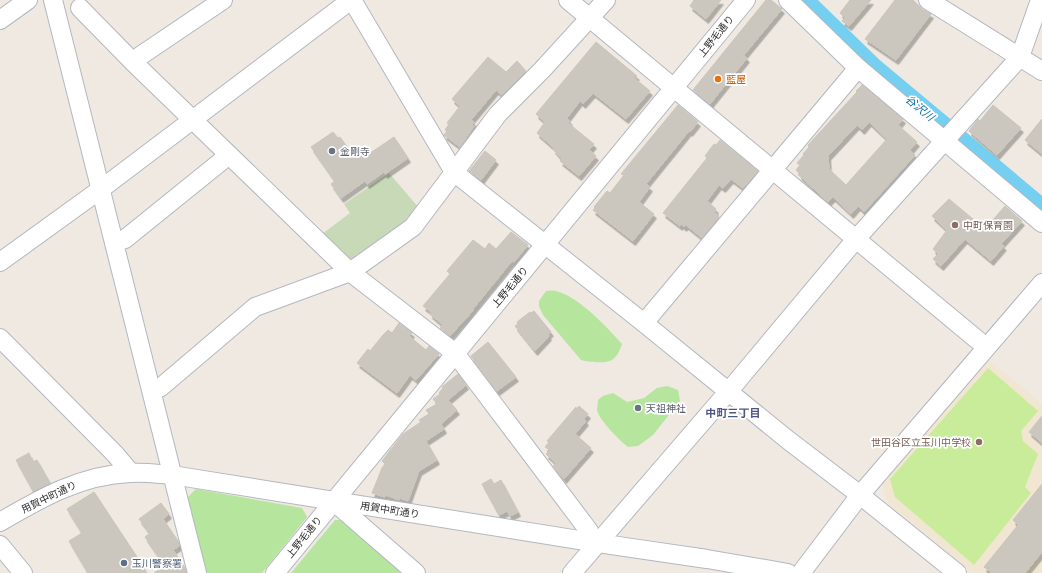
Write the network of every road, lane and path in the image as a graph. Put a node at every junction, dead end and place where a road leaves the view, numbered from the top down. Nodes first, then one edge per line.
1 (28, 0) edge
2 (224, 0) edge
3 (352, 0) edge
4 (568, 0) edge
5 (606, 0) edge
6 (746, 0) edge
7 (788, 0) edge
8 (928, 0) edge
9 (1040, 0) edge
10 (86, 4) edge
11 (56, 8) edge
12 (590, 18) junction
13 (0, 20) edge
14 (1020, 57) junction
15 (133, 62) junction
16 (858, 68) junction
17 (1042, 71) edge
18 (674, 88) junction
19 (193, 120) junction
20 (950, 135) junction
21 (229, 155) junction
22 (772, 171) junction
23 (454, 172) junction
24 (101, 189) junction
25 (1042, 223) edge
26 (856, 239) junction
27 (114, 242) junction
28 (545, 245) junction
29 (0, 262) edge
30 (350, 272) junction
31 (1042, 283) edge
32 (644, 323) junction
33 (0, 338) edge
34 (986, 347) junction
35 (455, 353) junction
36 (152, 391) junction
37 (728, 392) junction
38 (131, 473) junction
39 (172, 476) junction
40 (860, 495) junction
41 (333, 501) junction
42 (0, 522) edge
43 (592, 542) junction
44 (0, 545) edge
45 (23, 573) edge
46 (197, 573) edge
47 (275, 573) edge
48 (416, 573) edge
49 (572, 573) edge
50 (788, 573) edge
51 (801, 573) edge
52 (957, 573) edge

1 - 13 street
2 - 15 street
3 - 19 street
3 - 23 street
4 - 12 street
5 - 12 street
6 - 18 street, 上野毛通り
7 - 16 street
8 - 14 street
9 - 14 street
10 - 11 street
10 - 15 street
11 - 24 street
12 - 18 street
12 - 23 street
14 - 17 street
14 - 20 street
15 - 19 street
16 - 20 street
16 - 22 street
18 - 22 street
18 - 28 street, 上野毛通り
19 - 21 street
19 - 24 street
20 - 25 street
20 - 26 street
21 - 27 street
21 - 30 street
22 - 26 street
22 - 32 street
23 - 28 street
23 - 30 street
24 - 27 street
24 - 29 street
26 - 34 street
26 - 37 street
27 - 36 street
28 - 32 street
28 - 35 street, 上野毛通り
30 - 35 street
30 - 36 street
31 - 34 street
32 - 37 street
33 - 38 street
34 - 40 street
35 - 41 street, 上野毛通り
35 - 43 street
36 - 39 street
37 - 40 street
37 - 43 street
38 - 39 street, 用賀中町通り
38 - 42 street, 用賀中町通り
39 - 41 street, 用賀中町通り
39 - 46 street
40 - 51 street
40 - 52 street
41 - 43 street, 用賀中町通り
41 - 47 street, 上野毛通り
41 - 48 street
43 - 49 street
43 - 50 street, 用賀中町通り
44 - 45 street

